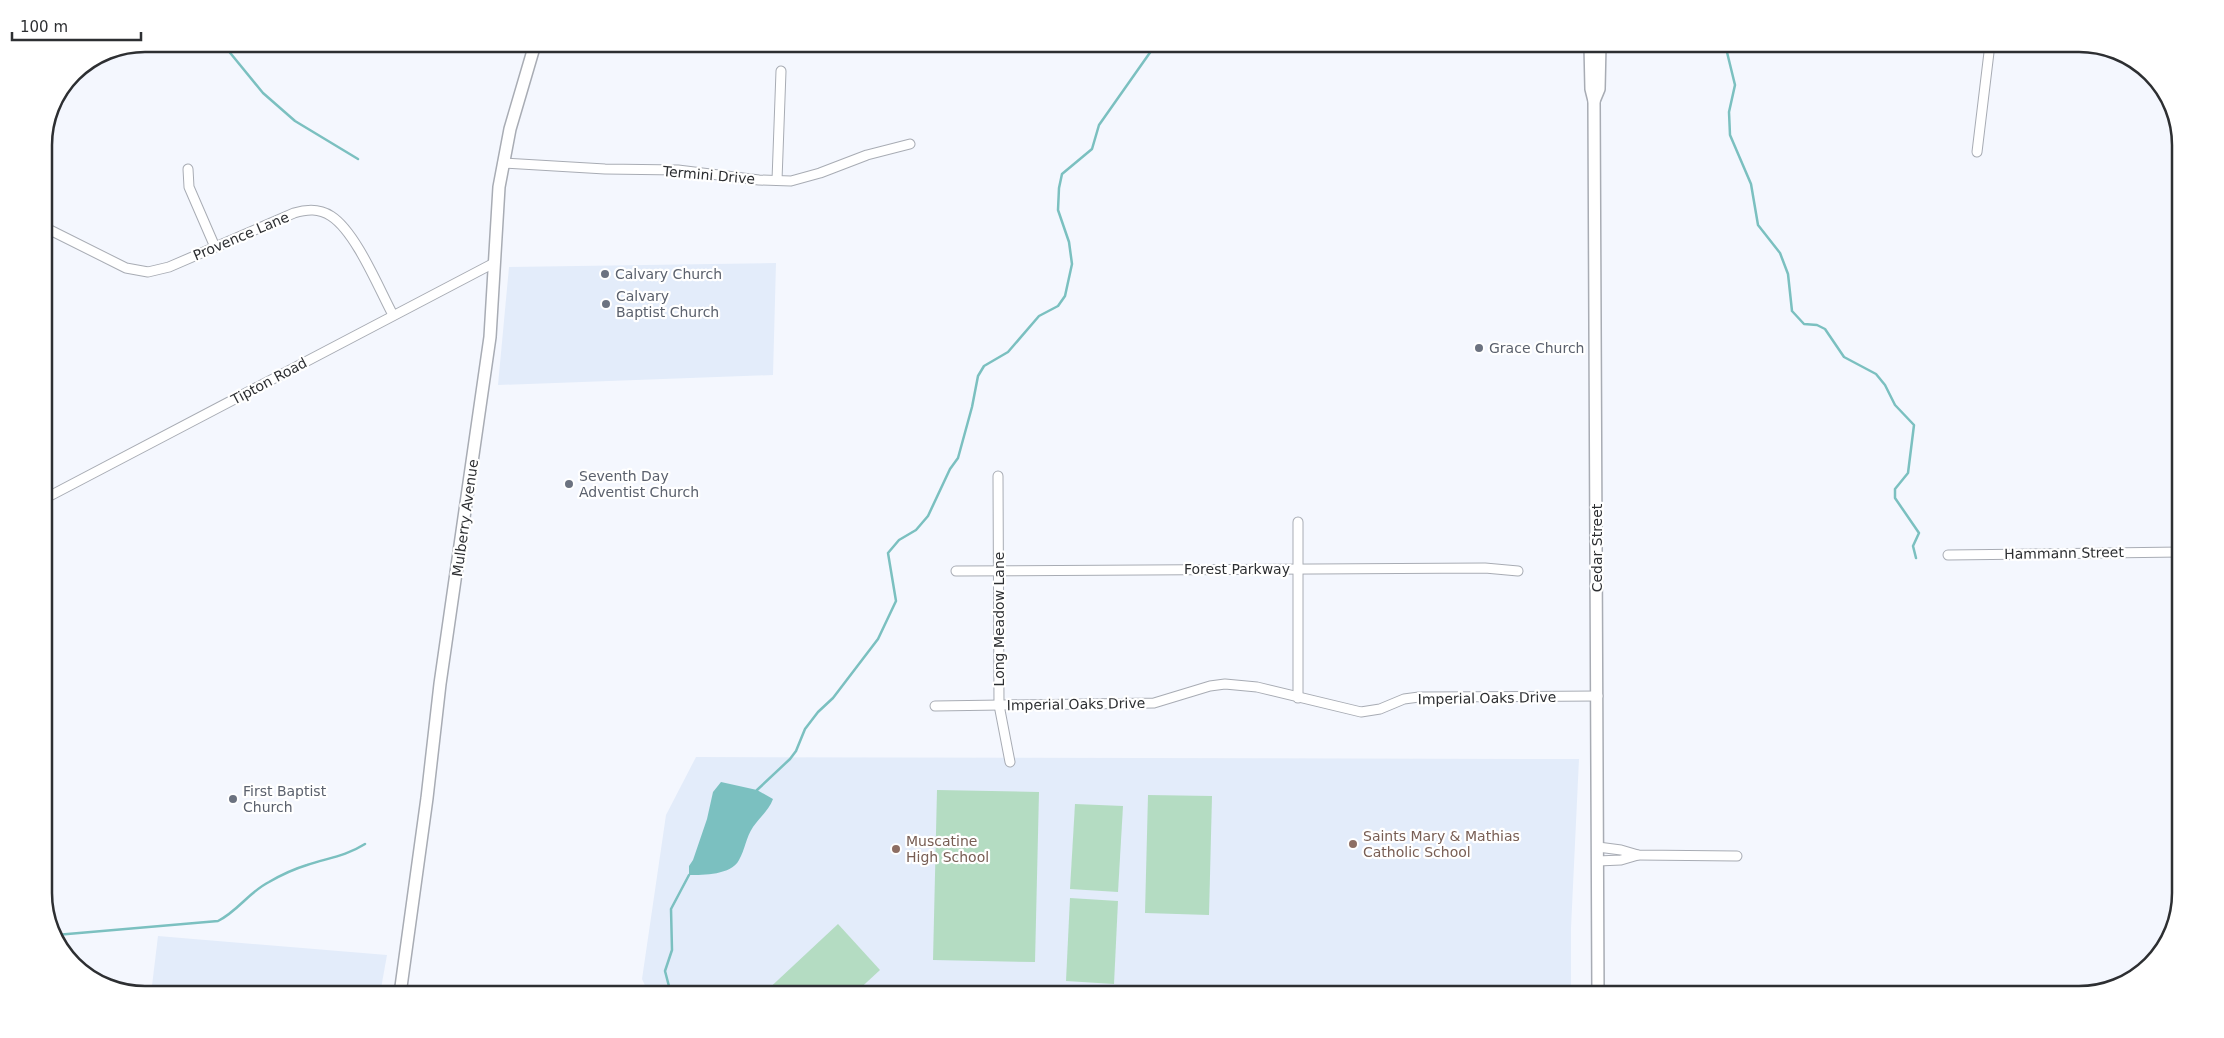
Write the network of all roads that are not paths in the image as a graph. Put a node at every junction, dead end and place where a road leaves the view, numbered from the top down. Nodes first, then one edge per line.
1 (533, 52) edge
2 (1590, 52) edge
3 (1600, 52) edge
4 (1989, 52) edge
5 (781, 71) dead end
6 (1594, 101) junction
7 (910, 144) dead end
8 (1978, 152) dead end
9 (503, 163) junction
10 (188, 169) dead end
11 (776, 180) junction
12 (53, 232) edge
13 (214, 248) junction
14 (494, 263) junction
15 (393, 315) junction
16 (998, 476) dead end
17 (53, 495) edge
18 (1298, 522) dead end
19 (2172, 552) edge
20 (1948, 555) dead end
21 (1298, 569) junction
22 (956, 571) dead end
23 (999, 571) junction
24 (1518, 572) dead end
25 (1598, 696) junction
26 (1298, 698) junction
27 (999, 705) junction
28 (935, 706) dead end
29 (1010, 762) dead end
30 (1598, 847) junction
31 (1638, 855) junction
32 (1737, 856) dead end
33 (1598, 861) junction
34 (401, 986) edge
35 (1598, 986) edge

1 - 9 main road, Mulberry Avenue
2 - 6 main road, Cedar Street
3 - 6 main road, Cedar Street
4 - 8 street
5 - 11 street
6 - 25 main road, Cedar Street
7 - 11 street, Termini Drive
9 - 11 street, Termini Drive
9 - 14 main road, Mulberry Avenue
10 - 13 street
12 - 13 street, Provence Lane
13 - 15 street, Provence Lane
14 - 15 street, Tipton Road
14 - 34 main road, Mulberry Avenue
15 - 17 street, Tipton Road
16 - 23 street, Long Meadow Lane
18 - 21 street
19 - 20 street, Hammann Street
21 - 23 street, Forest Parkway
21 - 24 street, Forest Parkway
21 - 26 street
22 - 23 street, Forest Parkway
23 - 27 street, Long Meadow Lane
25 - 26 street, Imperial Oaks Drive
25 - 30 main road, Cedar Street
26 - 27 street, Imperial Oaks Drive
27 - 28 street, Imperial Oaks Drive
27 - 29 street, Long Meadow Lane
30 - 31 street
30 - 33 main road, Cedar Street
31 - 32 street
31 - 33 street
33 - 35 main road, Cedar Street

